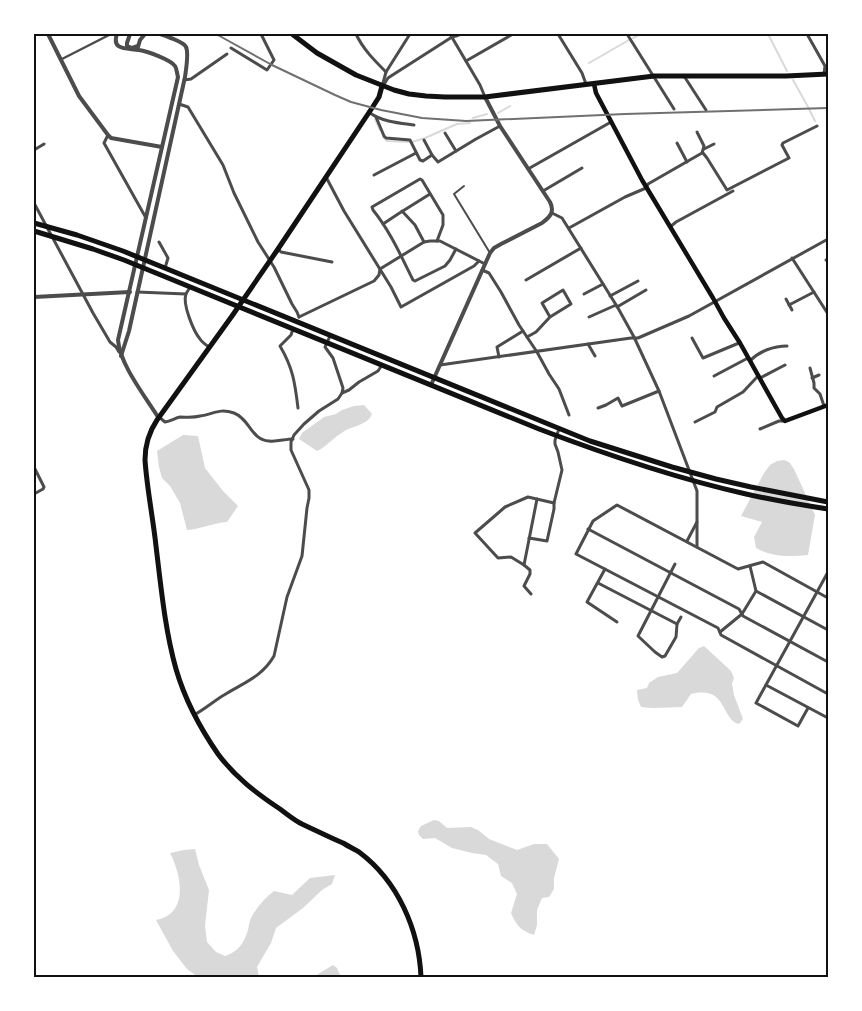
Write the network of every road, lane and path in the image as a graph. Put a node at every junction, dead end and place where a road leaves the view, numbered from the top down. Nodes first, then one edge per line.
1 (48, 34) edge
2 (111, 34) edge
3 (117, 34) edge
4 (130, 34) edge
5 (145, 34) edge
6 (162, 34) edge
7 (262, 34) edge
8 (292, 34) edge
9 (356, 34) edge
10 (410, 34) edge
11 (461, 34) edge
12 (513, 34) edge
13 (558, 34) edge
14 (628, 34) edge
15 (807, 34) edge
16 (451, 35) edge
17 (139, 48) junction
18 (231, 48) dead end
19 (227, 54) dead end
20 (60, 60) junction
21 (466, 61) junction
22 (386, 72) junction
23 (826, 74) edge
24 (654, 76) junction
25 (684, 76) junction
26 (184, 80) junction
27 (594, 84) junction
28 (586, 85) junction
29 (382, 86) junction
30 (485, 96) junction
31 (179, 104) junction
32 (674, 109) dead end
33 (706, 110) dead end
34 (369, 112) junction
35 (376, 117) junction
36 (611, 122) junction
37 (414, 125) dead end
38 (500, 126) junction
39 (817, 126) dead end
40 (697, 132) dead end
41 (444, 133) dead end
42 (108, 135) junction
43 (424, 140) dead end
44 (677, 143) dead end
45 (44, 144) dead end
46 (714, 144) dead end
47 (162, 147) junction
48 (34, 150) edge
49 (456, 151) junction
50 (702, 151) junction
51 (416, 153) junction
52 (432, 155) junction
53 (687, 162) junction
54 (582, 168) dead end
55 (528, 169) junction
56 (374, 175) dead end
57 (326, 177) junction
58 (464, 186) dead end
59 (646, 188) junction
60 (543, 192) junction
61 (733, 192) dead end
62 (430, 194) junction
63 (34, 203) edge
64 (402, 211) junction
65 (552, 213) junction
66 (146, 219) junction
67 (34, 223) edge
68 (383, 224) junction
69 (47, 227) junction
70 (670, 227) junction
71 (569, 228) junction
72 (34, 231) edge
73 (52, 236) junction
74 (828, 238) edge
75 (437, 241) junction
76 (159, 242) dead end
77 (424, 242) junction
78 (581, 248) junction
79 (278, 249) junction
80 (456, 249) junction
81 (490, 253) junction
82 (401, 256) junction
83 (138, 257) junction
84 (792, 258) junction
85 (144, 260) junction
86 (270, 260) junction
87 (479, 261) junction
88 (332, 262) dead end
89 (485, 264) junction
90 (136, 265) junction
91 (142, 267) junction
92 (165, 268) junction
93 (380, 268) junction
94 (482, 270) junction
95 (526, 280) dead end
96 (638, 281) dead end
97 (603, 284) junction
98 (190, 287) junction
99 (646, 290) dead end
100 (130, 292) junction
101 (137, 292) junction
102 (814, 292) junction
103 (84, 294) junction
104 (186, 294) junction
105 (584, 294) dead end
106 (610, 296) junction
107 (34, 297) edge
108 (786, 299) dead end
109 (243, 300) junction
110 (715, 302) junction
111 (790, 305) junction
112 (238, 306) junction
113 (616, 306) junction
114 (792, 310) dead end
115 (828, 314) edge
116 (550, 316) junction
117 (589, 317) dead end
118 (297, 320) junction
119 (294, 329) junction
120 (524, 332) junction
121 (330, 336) junction
122 (527, 337) junction
123 (635, 338) junction
124 (692, 338) dead end
125 (327, 342) junction
126 (740, 343) junction
127 (588, 344) junction
128 (787, 346) dead end
129 (209, 347) junction
130 (537, 352) junction
131 (121, 356) junction
132 (596, 356) dead end
133 (499, 357) junction
134 (749, 359) junction
135 (382, 365) junction
136 (440, 365) junction
137 (785, 365) dead end
138 (810, 368) dead end
139 (819, 375) dead end
140 (714, 376) dead end
141 (759, 377) junction
142 (434, 378) junction
143 (812, 378) junction
144 (431, 385) junction
145 (659, 391) junction
146 (342, 394) junction
147 (826, 406) edge
148 (298, 408) dead end
149 (598, 408) dead end
150 (569, 415) dead end
151 (158, 417) junction
152 (785, 421) junction
153 (695, 422) dead end
154 (559, 429) junction
155 (760, 429) dead end
156 (556, 436) junction
157 (293, 438) junction
158 (34, 470) edge
159 (690, 472) junction
160 (693, 480) junction
161 (34, 494) edge
162 (537, 499) junction
163 (828, 502) edge
164 (554, 503) junction
165 (828, 510) edge
166 (698, 519) junction
167 (588, 529) junction
168 (529, 538) junction
169 (687, 541) junction
170 (697, 547) junction
171 (675, 564) dead end
172 (524, 565) junction
173 (750, 566) junction
174 (606, 569) junction
175 (828, 572) edge
176 (671, 573) junction
177 (598, 583) junction
178 (756, 591) junction
179 (817, 592) junction
180 (531, 594) dead end
181 (658, 597) junction
182 (828, 598) edge
183 (651, 611) junction
184 (742, 614) junction
185 (681, 617) dead end
186 (804, 617) junction
187 (617, 622) dead end
188 (677, 624) junction
189 (828, 630) edge
190 (720, 632) junction
191 (790, 641) junction
192 (828, 662) edge
193 (777, 666) junction
194 (766, 685) junction
195 (828, 694) edge
196 (808, 708) junction
197 (194, 715) junction
198 (828, 718) edge
199 (421, 977) edge

1 - 20 street
2 - 20 street
3 - 17 street
4 - 17 street
5 - 17 street
6 - 26 street
7 - 18 street
8 - 29 main road
9 - 22 street
10 - 22 street
11 - 16 street
12 - 21 street
13 - 28 street
14 - 24 street
15 - 23 street
16 - 21 street
16 - 29 street
17 - 47 street
19 - 26 street
20 - 42 street
21 - 30 street
22 - 29 street
23 - 25 main road
24 - 25 main road
24 - 27 main road
24 - 32 street
25 - 33 street
26 - 31 street
27 - 28 main road
27 - 36 main road
28 - 30 main road
29 - 30 main road
29 - 34 main road
30 - 38 street
31 - 85 street
31 - 86 street
34 - 35 street
34 - 57 main road
35 - 37 street
35 - 51 street
36 - 55 street
36 - 59 main road
38 - 49 street
38 - 55 street
39 - 50 street
40 - 50 street
41 - 49 street
42 - 47 street
42 - 66 street
43 - 52 street
44 - 53 street
45 - 48 street
46 - 50 street
47 - 66 street
49 - 52 street
50 - 53 street
51 - 52 street
51 - 56 street
53 - 59 street
54 - 60 street
55 - 60 street
57 - 79 main road
57 - 93 street
58 - 81 lane
59 - 70 main road
59 - 71 street
60 - 65 street
61 - 70 street
62 - 64 street
62 - 68 street
62 - 75 street
63 - 69 street
64 - 68 street
64 - 77 street
65 - 71 street
65 - 81 street
66 - 83 street
67 - 69 main road
68 - 82 street
69 - 73 street
69 - 83 main road
70 - 110 main road
71 - 78 street
72 - 73 main road
73 - 90 main road
73 - 103 street
74 - 84 street
75 - 77 street
75 - 80 street
76 - 92 street
77 - 82 street
78 - 95 street
78 - 97 street
79 - 86 main road
79 - 88 street
80 - 82 street
80 - 87 street
81 - 89 street
82 - 93 street
83 - 85 main road
83 - 90 street
84 - 102 street
84 - 110 street
85 - 91 street
85 - 92 main road
86 - 109 main road
86 - 118 street
87 - 89 street
87 - 93 street
89 - 94 street
90 - 91 main road
90 - 100 street
91 - 98 main road
91 - 101 street
92 - 109 main road
93 - 118 street
94 - 120 street
94 - 136 street
96 - 106 street
97 - 105 street
97 - 106 street
98 - 104 street
98 - 112 main road
99 - 113 street
100 - 103 street
100 - 131 street
101 - 104 street
101 - 131 street
102 - 111 street
102 - 115 street
103 - 107 street
103 - 131 street
104 - 129 street
106 - 113 street
108 - 111 street
109 - 112 main road
109 - 118 main road
110 - 123 street
110 - 126 main road
111 - 114 street
112 - 119 main road
112 - 129 main road
113 - 117 street
113 - 123 street
116 - 116 street
116 - 122 street
118 - 121 main road
119 - 125 main road
119 - 148 street
120 - 122 street
120 - 133 street
121 - 125 street
121 - 142 main road
122 - 130 street
123 - 127 street
123 - 145 street
124 - 126 street
125 - 135 main road
125 - 146 street
126 - 134 main road
127 - 130 street
127 - 132 street
128 - 134 street
129 - 151 main road
130 - 133 street
130 - 150 street
131 - 151 street
133 - 136 street
134 - 140 street
134 - 141 main road
135 - 144 main road
135 - 146 street
136 - 142 street
137 - 141 street
138 - 143 street
139 - 143 street
141 - 152 main road
141 - 153 street
142 - 144 street
142 - 154 main road
143 - 147 street
144 - 156 main road
145 - 149 street
145 - 159 street
146 - 157 street
147 - 152 main road
151 - 157 street
151 - 197 main road
152 - 155 street
154 - 156 street
154 - 159 main road
156 - 160 main road
156 - 164 street
157 - 197 street
158 - 161 street
159 - 160 street
159 - 163 main road
160 - 165 main road
160 - 166 street
162 - 164 street
162 - 168 street
162 - 172 street
164 - 168 street
166 - 169 street
166 - 170 street
167 - 169 street
167 - 174 street
167 - 176 street
168 - 172 street
169 - 170 street
170 - 173 street
171 - 176 street
172 - 180 street
173 - 178 street
173 - 179 street
174 - 177 street
174 - 181 street
175 - 179 street
176 - 181 street
176 - 184 street
177 - 183 street
177 - 187 street
178 - 184 street
178 - 186 street
179 - 182 street
179 - 186 street
181 - 183 street
181 - 190 street
183 - 188 street
183 - 188 street
184 - 190 street
184 - 191 street
185 - 188 street
186 - 189 street
186 - 191 street
190 - 193 street
191 - 192 street
191 - 193 street
193 - 194 street
193 - 195 street
194 - 196 street
194 - 196 street
196 - 198 street
197 - 199 main road

